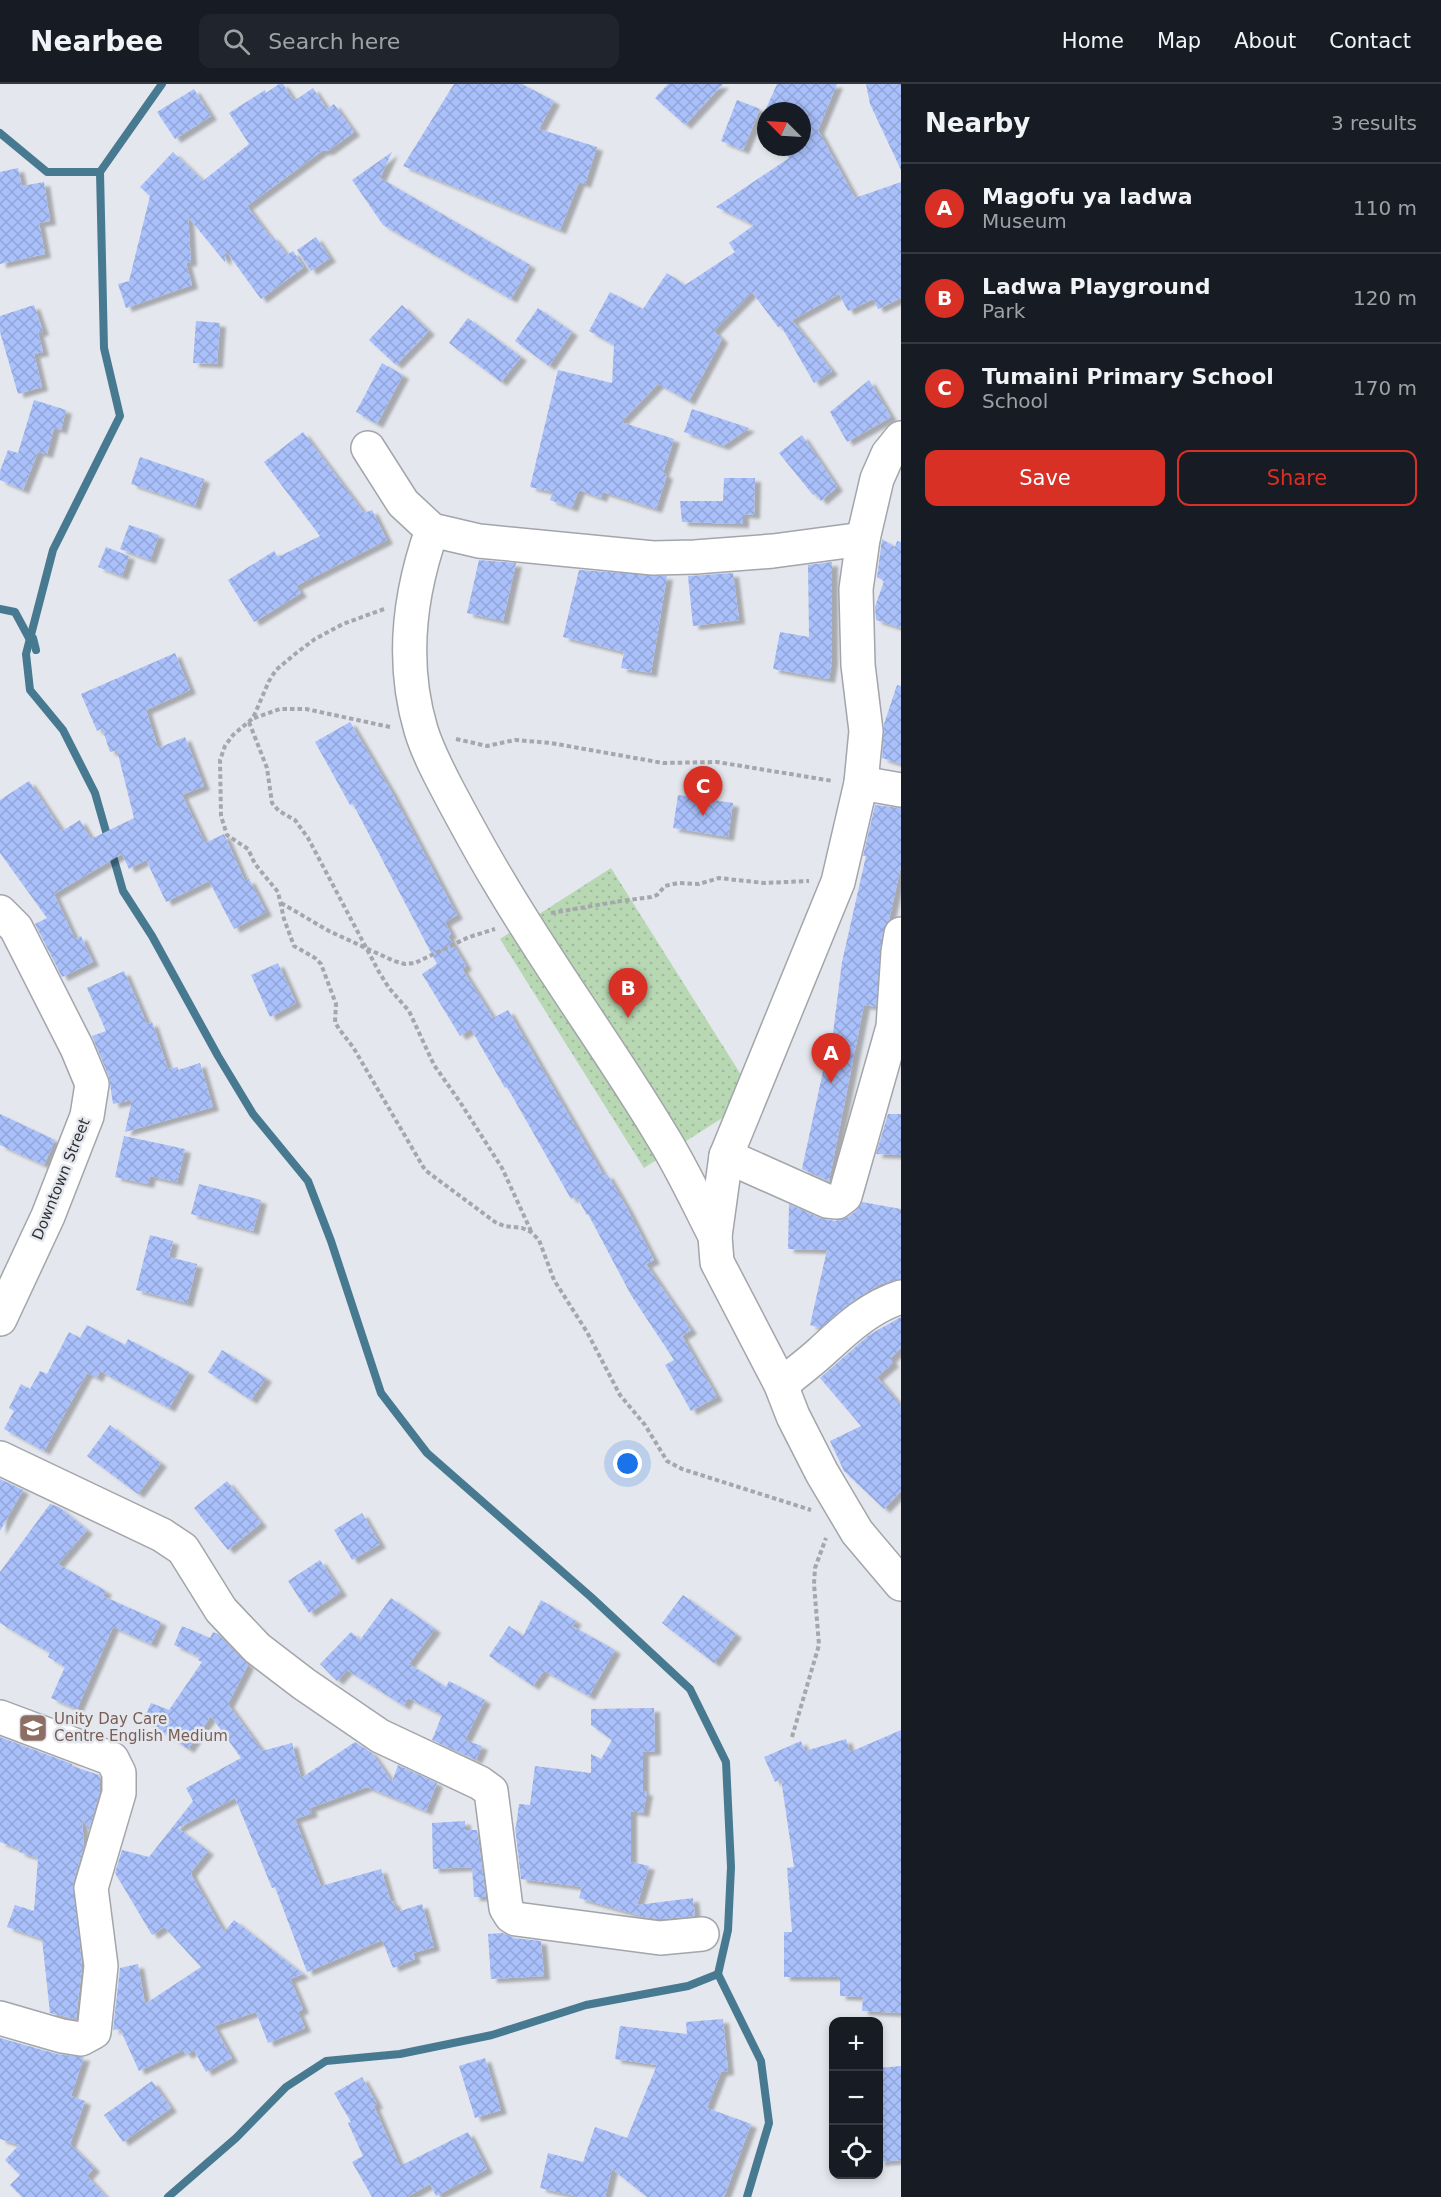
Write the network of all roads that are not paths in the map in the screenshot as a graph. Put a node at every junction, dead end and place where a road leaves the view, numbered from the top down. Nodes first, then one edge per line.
1 (901, 438) edge
2 (368, 448) dead end
3 (432, 530) junction
4 (863, 539) junction
5 (861, 783) junction
6 (901, 790) edge
7 (0, 912) edge
8 (901, 934) edge
9 (726, 1156) junction
10 (715, 1236) junction
11 (901, 1297) edge
12 (0, 1318) edge
13 (781, 1385) junction
14 (0, 1458) edge
15 (901, 1584) edge
16 (0, 1717) edge
17 (702, 1934) dead end
18 (0, 2018) edge

1 - 4 street
2 - 3 street
3 - 4 street
3 - 10 street
4 - 5 street
5 - 6 street
5 - 9 street
7 - 12 street, Downtown Street
8 - 9 street
9 - 10 street
10 - 13 street
11 - 13 street
13 - 15 street
14 - 17 street
16 - 18 street

